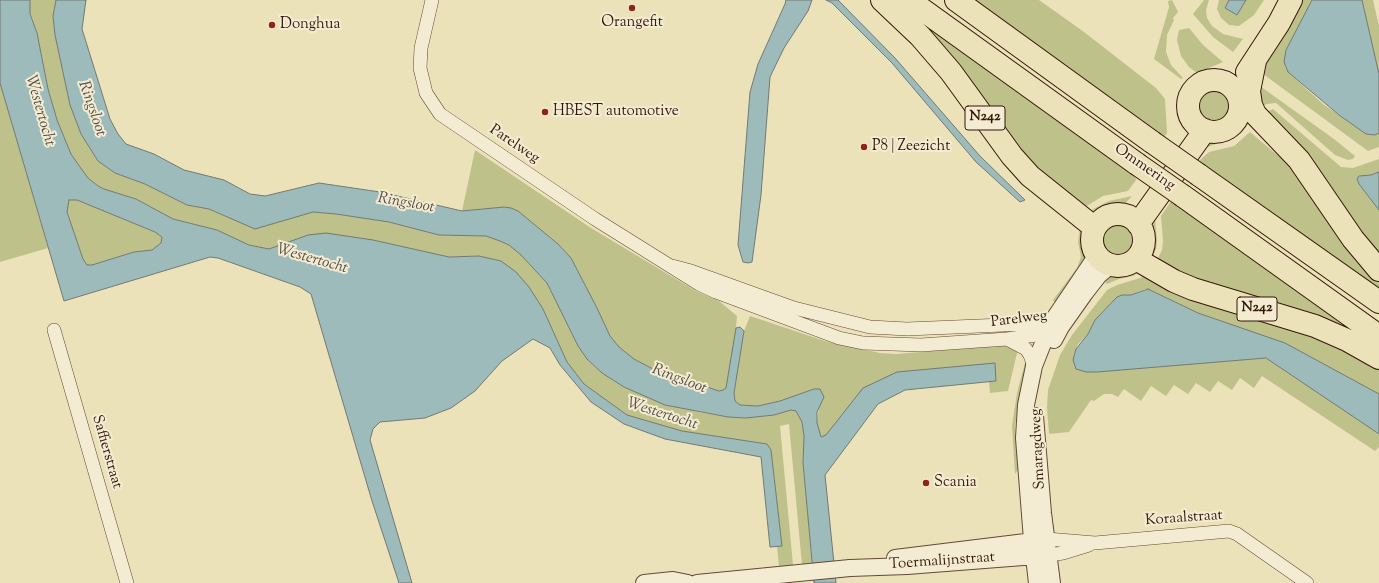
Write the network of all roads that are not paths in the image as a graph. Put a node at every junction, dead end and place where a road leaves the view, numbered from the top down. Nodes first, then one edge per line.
1 (432, 0) edge
2 (882, 0) edge
3 (909, 0) edge
4 (956, 0) edge
5 (1274, 0) edge
6 (1291, 0) edge
7 (1255, 61) junction
8 (1229, 86) junction
9 (1237, 119) junction
10 (1200, 127) junction
11 (1310, 178) junction
12 (1133, 220) junction
13 (1095, 228) junction
14 (1136, 259) junction
15 (1104, 260) junction
16 (672, 266) junction
17 (1379, 270) edge
18 (1379, 302) edge
19 (54, 330) dead end
20 (1052, 330) junction
21 (1379, 336) edge
22 (1007, 339) junction
23 (1379, 358) edge
24 (1034, 366) junction
25 (1040, 548) junction
26 (127, 583) edge
27 (644, 583) edge
28 (688, 583) edge
29 (697, 583) edge
30 (1037, 583) edge
31 (1052, 583) edge
32 (1307, 583) edge

1 - 16 street, Parelweg
2 - 13 highway, N242
3 - 21 highway, Ommering, bridge
4 - 18 highway, Ommering, bridge
5 - 8 highway
6 - 7 highway
7 - 8 highway
7 - 11 highway
8 - 9 highway
8 - 10 highway
9 - 10 highway
9 - 11 highway
10 - 12 highway
11 - 17 highway
12 - 13 highway
12 - 14 highway
13 - 15 highway
14 - 15 highway
14 - 23 highway, N242
15 - 20 street, Smaragdweg
16 - 20 street, Parelweg
16 - 22 street, Parelweg
19 - 26 street, Saffierstraat
20 - 22 street, Parelweg
20 - 24 street, Smaragdweg
20 - 25 street, Smaragdweg
22 - 24 street
24 - 25 street, Smaragdweg
25 - 29 street, Toermalijnstraat
25 - 30 street, Smaragdweg
25 - 31 street, Smaragdweg
25 - 32 street, Koraalstraat
27 - 28 street

